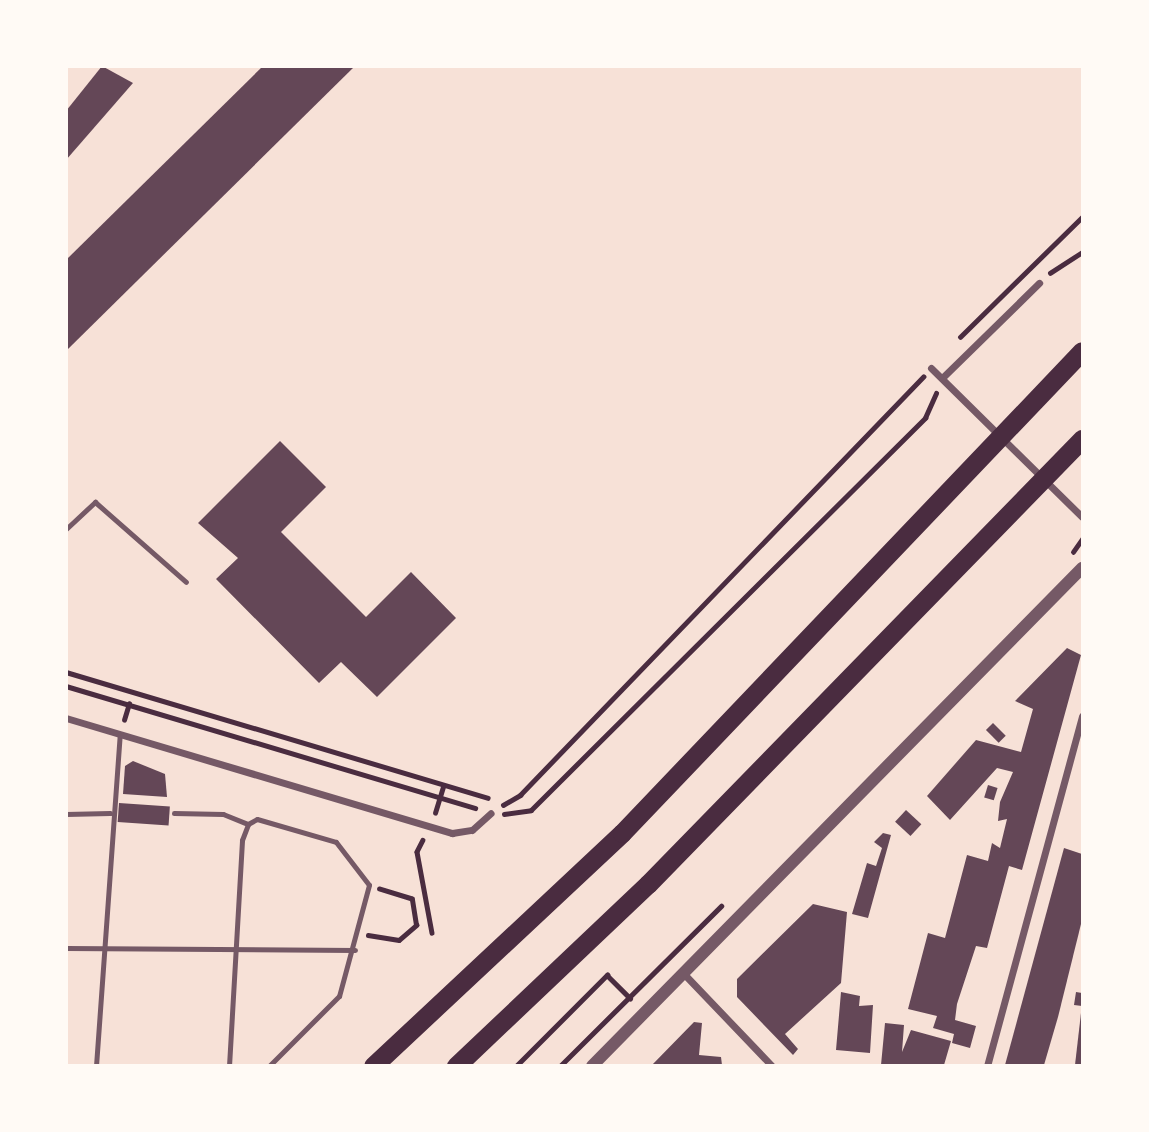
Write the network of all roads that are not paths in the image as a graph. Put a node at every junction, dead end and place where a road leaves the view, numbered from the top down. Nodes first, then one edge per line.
1 (1039, 283) road end
2 (1083, 351) edge
3 (932, 368) road end
4 (942, 379) junction
5 (1083, 439) edge
6 (1083, 517) edge
7 (66, 529) edge
8 (1083, 568) edge
9 (186, 582) dead end
10 (1083, 716) edge
11 (66, 718) edge
12 (120, 734) junction
13 (110, 813) junction
14 (174, 813) dead end
15 (491, 813) road end
16 (66, 814) edge
17 (247, 824) junction
18 (66, 948) edge
19 (103, 948) junction
20 (236, 949) junction
21 (355, 950) junction
22 (685, 975) junction
23 (96, 1066) edge
24 (229, 1066) edge
25 (269, 1066) edge
26 (373, 1066) edge
27 (456, 1066) edge
28 (592, 1066) edge
29 (772, 1066) edge
30 (987, 1066) edge

1 - 4 street
2 - 26 highway
3 - 4 street
4 - 6 street
5 - 27 highway
7 - 9 lane
8 - 22 street
10 - 30 street
11 - 12 street
12 - 13 lane
12 - 15 street
13 - 16 lane
13 - 19 lane
14 - 17 lane
17 - 20 lane
17 - 21 lane
18 - 19 lane
19 - 20 lane
19 - 23 lane
20 - 21 lane
20 - 24 lane
21 - 25 lane
22 - 28 street
22 - 29 street

